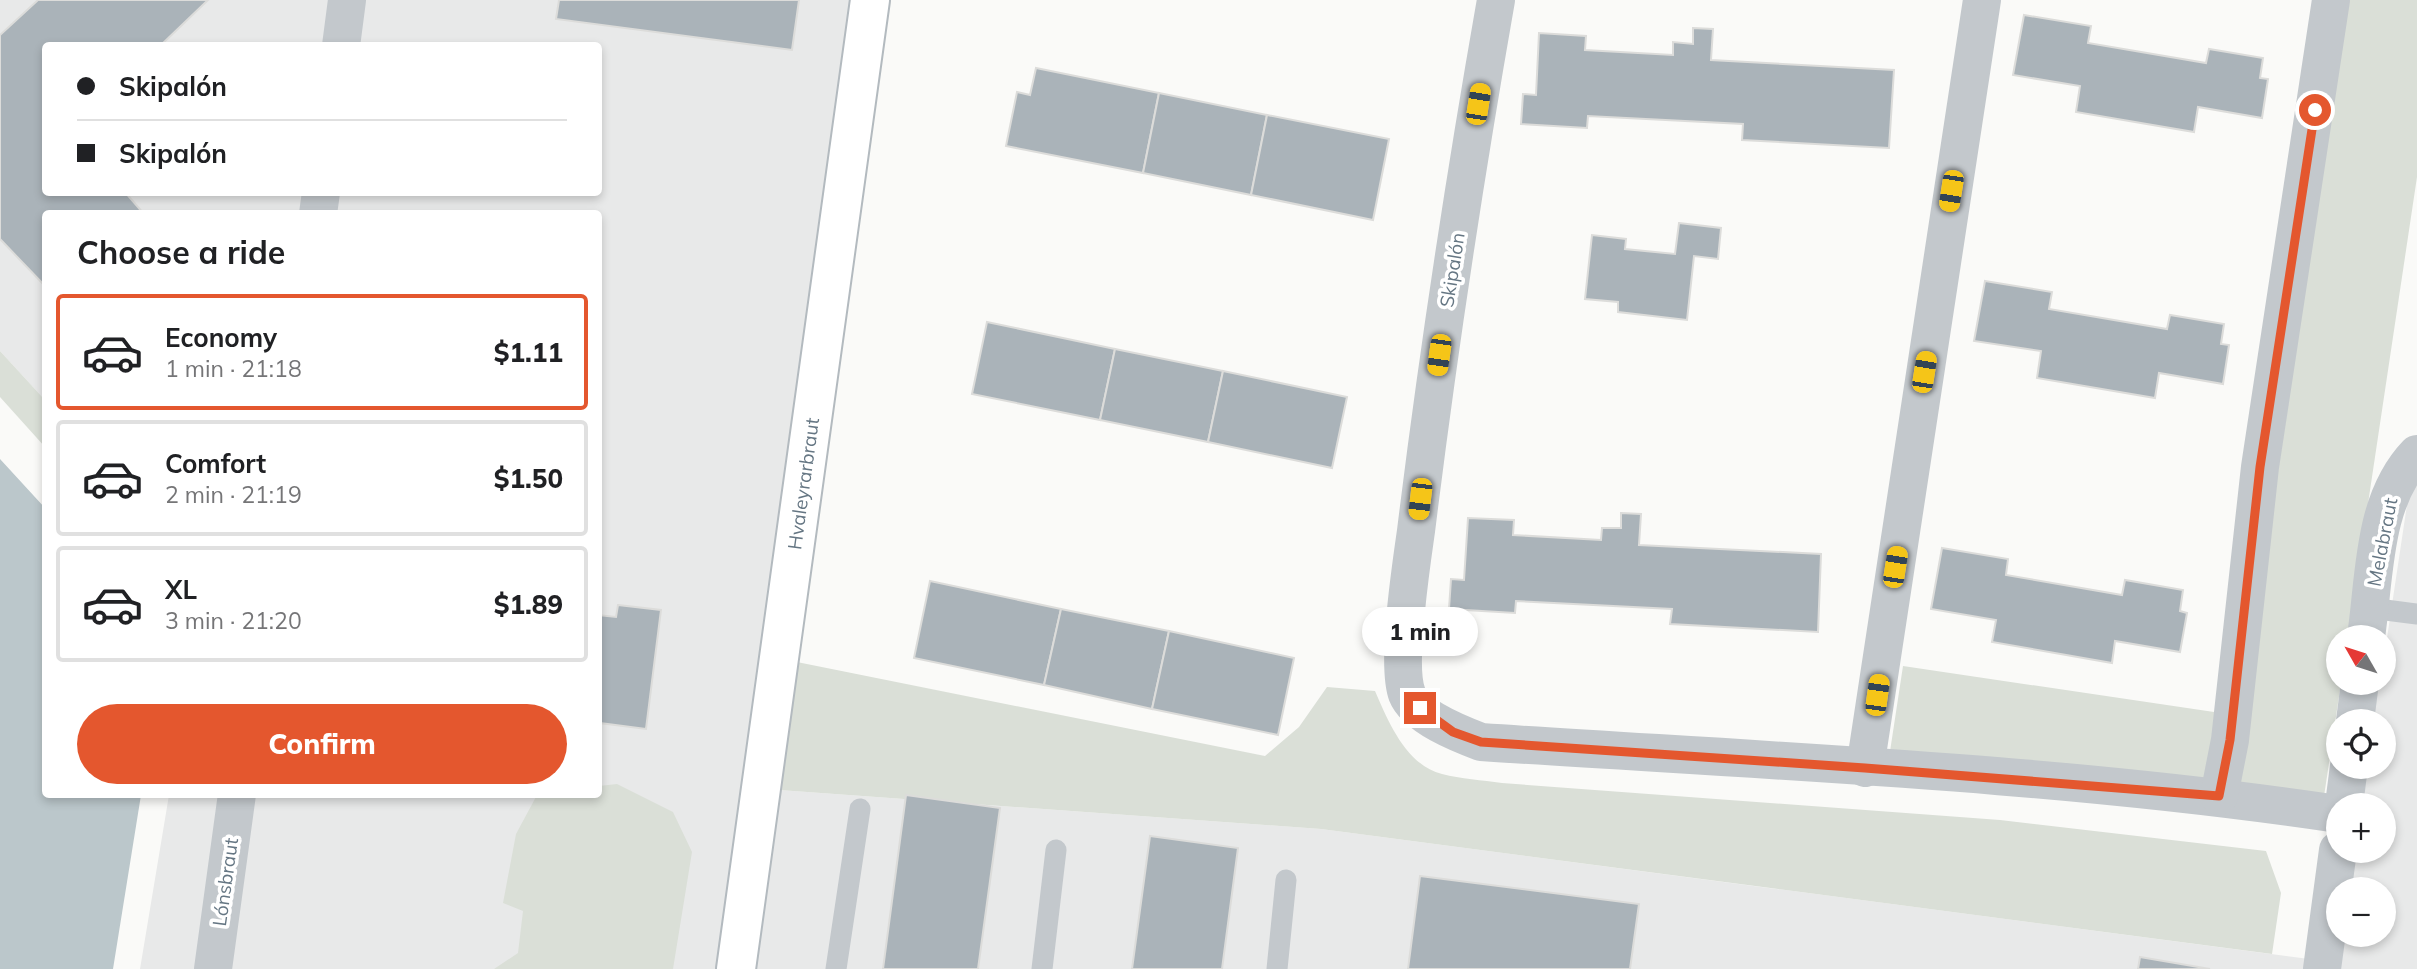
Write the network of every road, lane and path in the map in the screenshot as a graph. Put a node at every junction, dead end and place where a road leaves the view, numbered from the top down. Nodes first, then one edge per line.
1 (347, 0) edge
2 (870, 0) edge
3 (1496, 0) edge
4 (1982, 0) edge
5 (2331, 0) edge
6 (342, 42) edge
7 (2417, 454) edge
8 (2417, 614) edge
9 (2368, 622) edge
10 (1865, 768) junction
11 (2219, 796) junction
12 (236, 798) edge
13 (860, 809) dead end
14 (2326, 812) edge
15 (1056, 850) dead end
16 (2336, 863) edge
17 (1286, 880) dead end
18 (214, 969) edge
19 (736, 969) edge
20 (836, 969) edge
21 (1042, 969) edge
22 (1277, 969) edge
23 (2322, 969) edge

1 - 6 street
2 - 19 street, Hvaleyrarbraut
3 - 10 street, Skipalón
4 - 10 street
5 - 11 street
7 - 9 street, Melabraut
8 - 9 lane
10 - 11 street, Skipalón
11 - 14 street, Skipalón
12 - 18 street, Lónsbraut
13 - 20 lane
15 - 21 lane
16 - 23 street
17 - 22 lane

